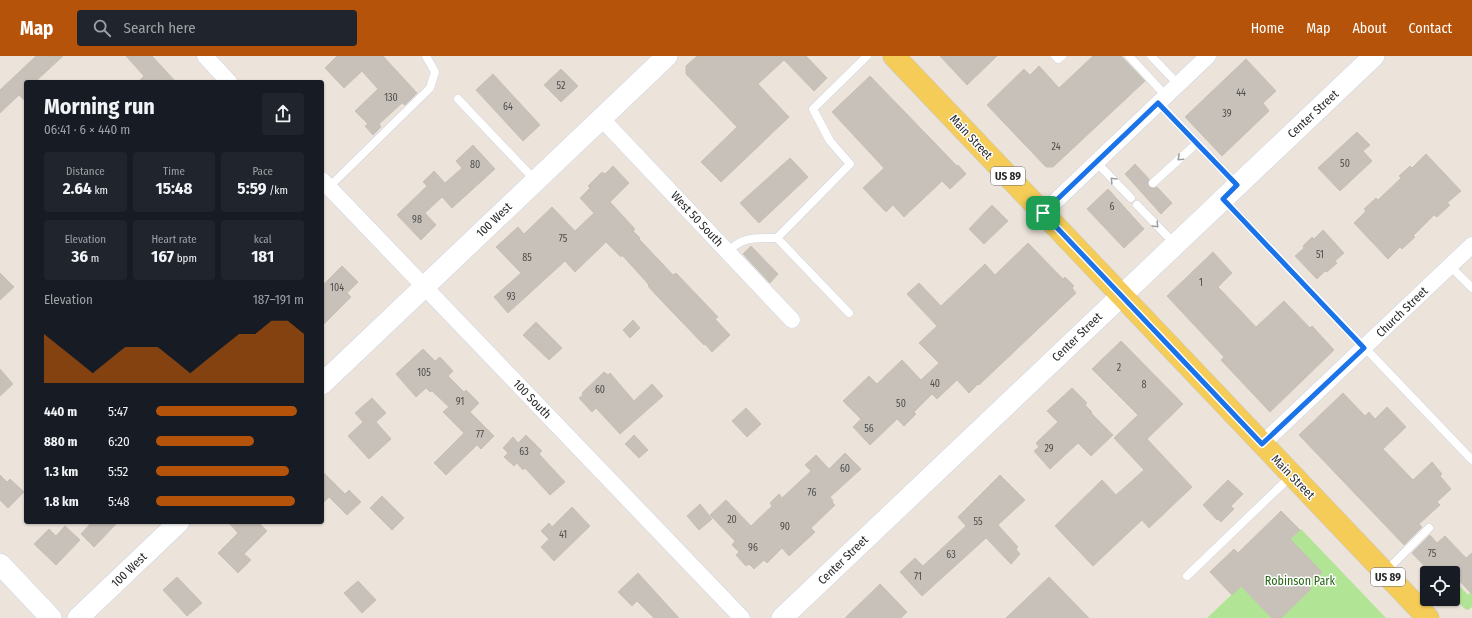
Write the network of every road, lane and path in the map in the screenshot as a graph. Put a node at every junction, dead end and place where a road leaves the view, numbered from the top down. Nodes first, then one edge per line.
1 (204, 56) edge
2 (426, 56) edge
3 (667, 56) edge
4 (867, 56) edge
5 (894, 56) edge
6 (1055, 56) edge
7 (1062, 56) edge
8 (1129, 56) edge
9 (1151, 56) edge
10 (1208, 56) edge
11 (1374, 56) edge
12 (227, 80) edge
13 (1178, 84) junction
14 (458, 98) dead end
15 (1162, 99) junction
16 (601, 118) junction
17 (1197, 143) junction
18 (1096, 162) junction
19 (535, 181) junction
20 (1153, 183) dead end
21 (326, 184) edge
22 (1230, 192) junction
23 (1131, 198) dead end
24 (1137, 205) dead end
25 (1043, 213) junction
26 (776, 238) junction
27 (1175, 244) junction
28 (1472, 245) edge
29 (728, 252) junction
30 (1450, 266) junction
31 (424, 286) junction
32 (1472, 288) edge
33 (1121, 295) junction
34 (849, 313) dead end
35 (792, 320) dead end
36 (1364, 348) junction
37 (324, 382) edge
38 (1262, 444) junction
39 (1472, 460) edge
40 (1292, 476) junction
41 (177, 524) edge
42 (1429, 528) dead end
43 (0, 564) edge
44 (1384, 572) junction
45 (1187, 576) dead end
46 (51, 618) edge
47 (78, 618) edge
48 (742, 618) edge
49 (782, 618) edge
50 (1428, 618) edge

1 - 12 street
2 - 21 lane
3 - 16 street, 100 West
4 - 26 lane
5 - 25 main road, Main Street / US 89
6 - 7 lane
8 - 15 lane
9 - 13 lane
10 - 13 street
11 - 22 street, Center Street
13 - 15 street
14 - 19 lane
15 - 17 lane
15 - 18 street
16 - 19 street, 100 West
16 - 29 street, West 50 South
17 -> 20 lane
17 - 22 lane
23 -> 18 lane
18 - 25 street
19 - 31 street, 100 West
21 - 31 street, 100 South
22 - 27 street, Center Street
22 - 36 lane
24 -> 27 lane
25 - 33 main road, Main Street / US 89
26 - 29 lane
26 - 34 lane
27 - 33 street, Center Street
28 - 30 street, Church Street
29 - 35 street, West 50 South
30 - 32 lane
30 - 36 street, Church Street
31 - 37 street, 100 West
31 - 48 street, 100 South
33 - 38 main road, Main Street / US 89
33 - 49 street, Center Street
36 - 38 street, Church Street
36 - 39 lane
38 - 40 main road, Main Street / US 89
40 - 44 main road, Main Street / US 89
40 - 45 lane
41 - 47 street, 100 West
42 - 44 lane
43 - 46 street
44 - 50 main road, Main Street / US 89

